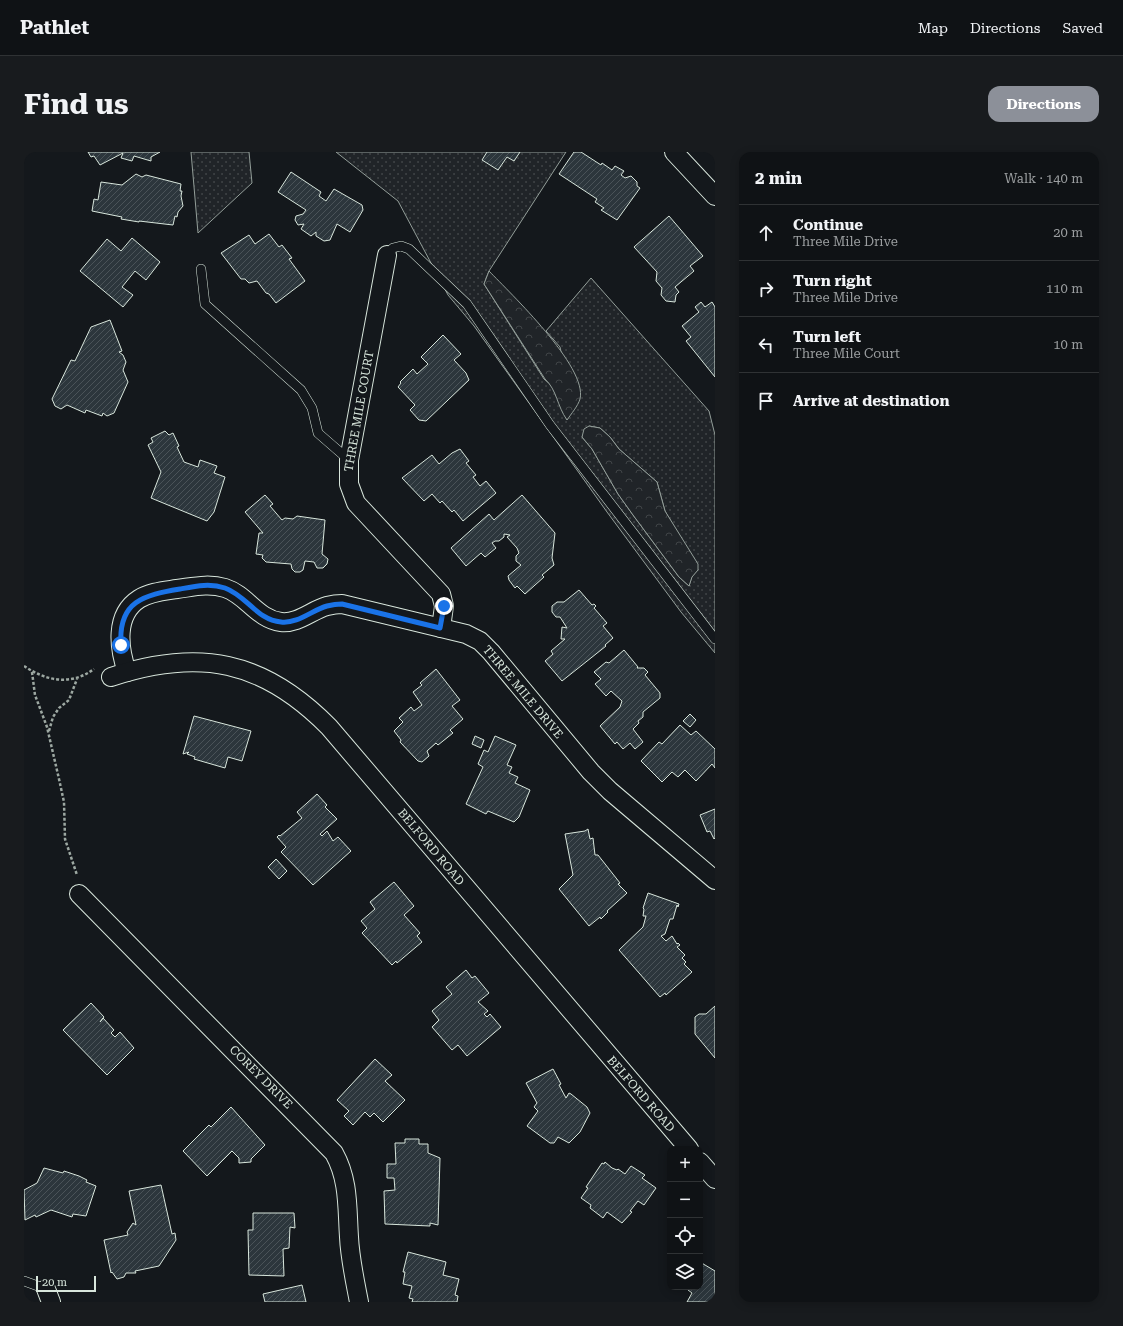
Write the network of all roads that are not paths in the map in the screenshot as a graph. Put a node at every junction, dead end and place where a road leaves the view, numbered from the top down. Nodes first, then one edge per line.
1 (674, 152) edge
2 (715, 196) edge
3 (387, 255) joint
4 (201, 268) dead end
5 (350, 460) junction
6 (440, 628) junction
7 (715, 639) edge
8 (119, 675) joint
9 (715, 880) edge
10 (79, 894) road end
11 (686, 1146) edge
12 (703, 1165) edge
13 (715, 1179) edge
14 (24, 1281) edge
15 (48, 1295) edge
16 (359, 1302) edge

1 - 2 street
3 - 5 street, THREE MILE COURT
3 - 7 lane
4 - 5 lane
5 - 6 street, THREE MILE COURT
6 - 8 street, THREE MILE DRIVE
6 - 9 street, THREE MILE DRIVE
8 - 11 street, BELFORD ROAD
10 - 16 street, COREY DRIVE
12 - 13 street
14 - 15 lane

